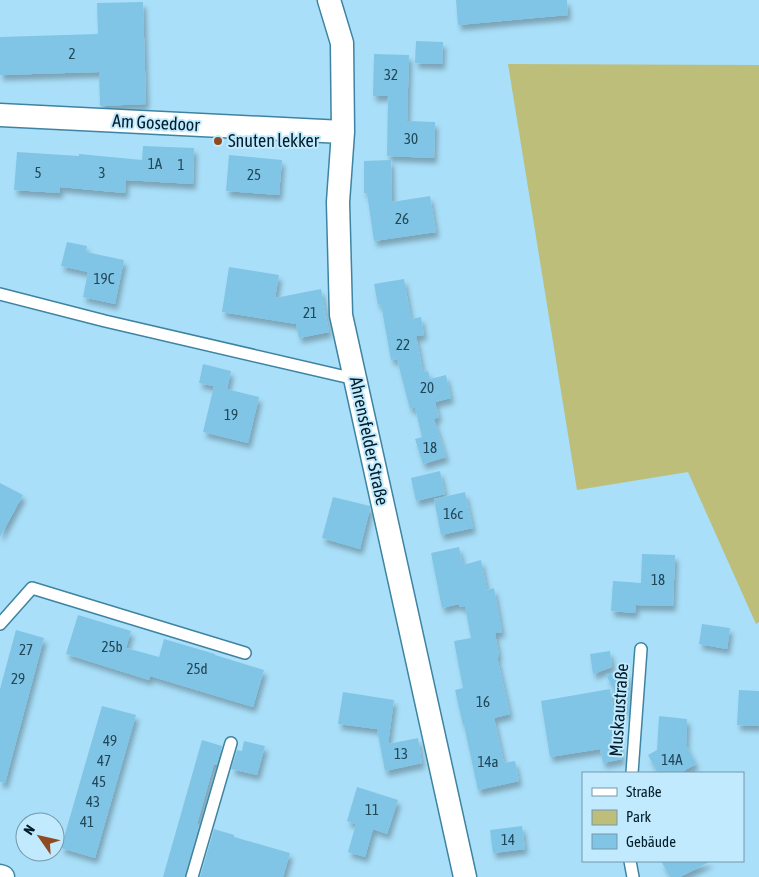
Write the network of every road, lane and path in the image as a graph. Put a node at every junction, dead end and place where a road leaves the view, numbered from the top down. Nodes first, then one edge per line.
1 (329, 0) edge
2 (0, 115) edge
3 (343, 132) junction
4 (0, 294) edge
5 (355, 379) junction
6 (0, 624) edge
7 (641, 649) dead end
8 (245, 653) dead end
9 (230, 743) dead end
10 (632, 772) edge
11 (630, 862) edge
12 (192, 877) edge
13 (465, 877) edge
14 (633, 877) edge

1 - 3 street, Ahrensfelder Straße
2 - 3 street, Am Gosedoor
3 - 5 street, Ahrensfelder Straße
4 - 5 lane
5 - 13 street, Ahrensfelder Straße
6 - 8 lane
7 - 10 lane, Muskaustraße
9 - 12 lane
11 - 14 lane

